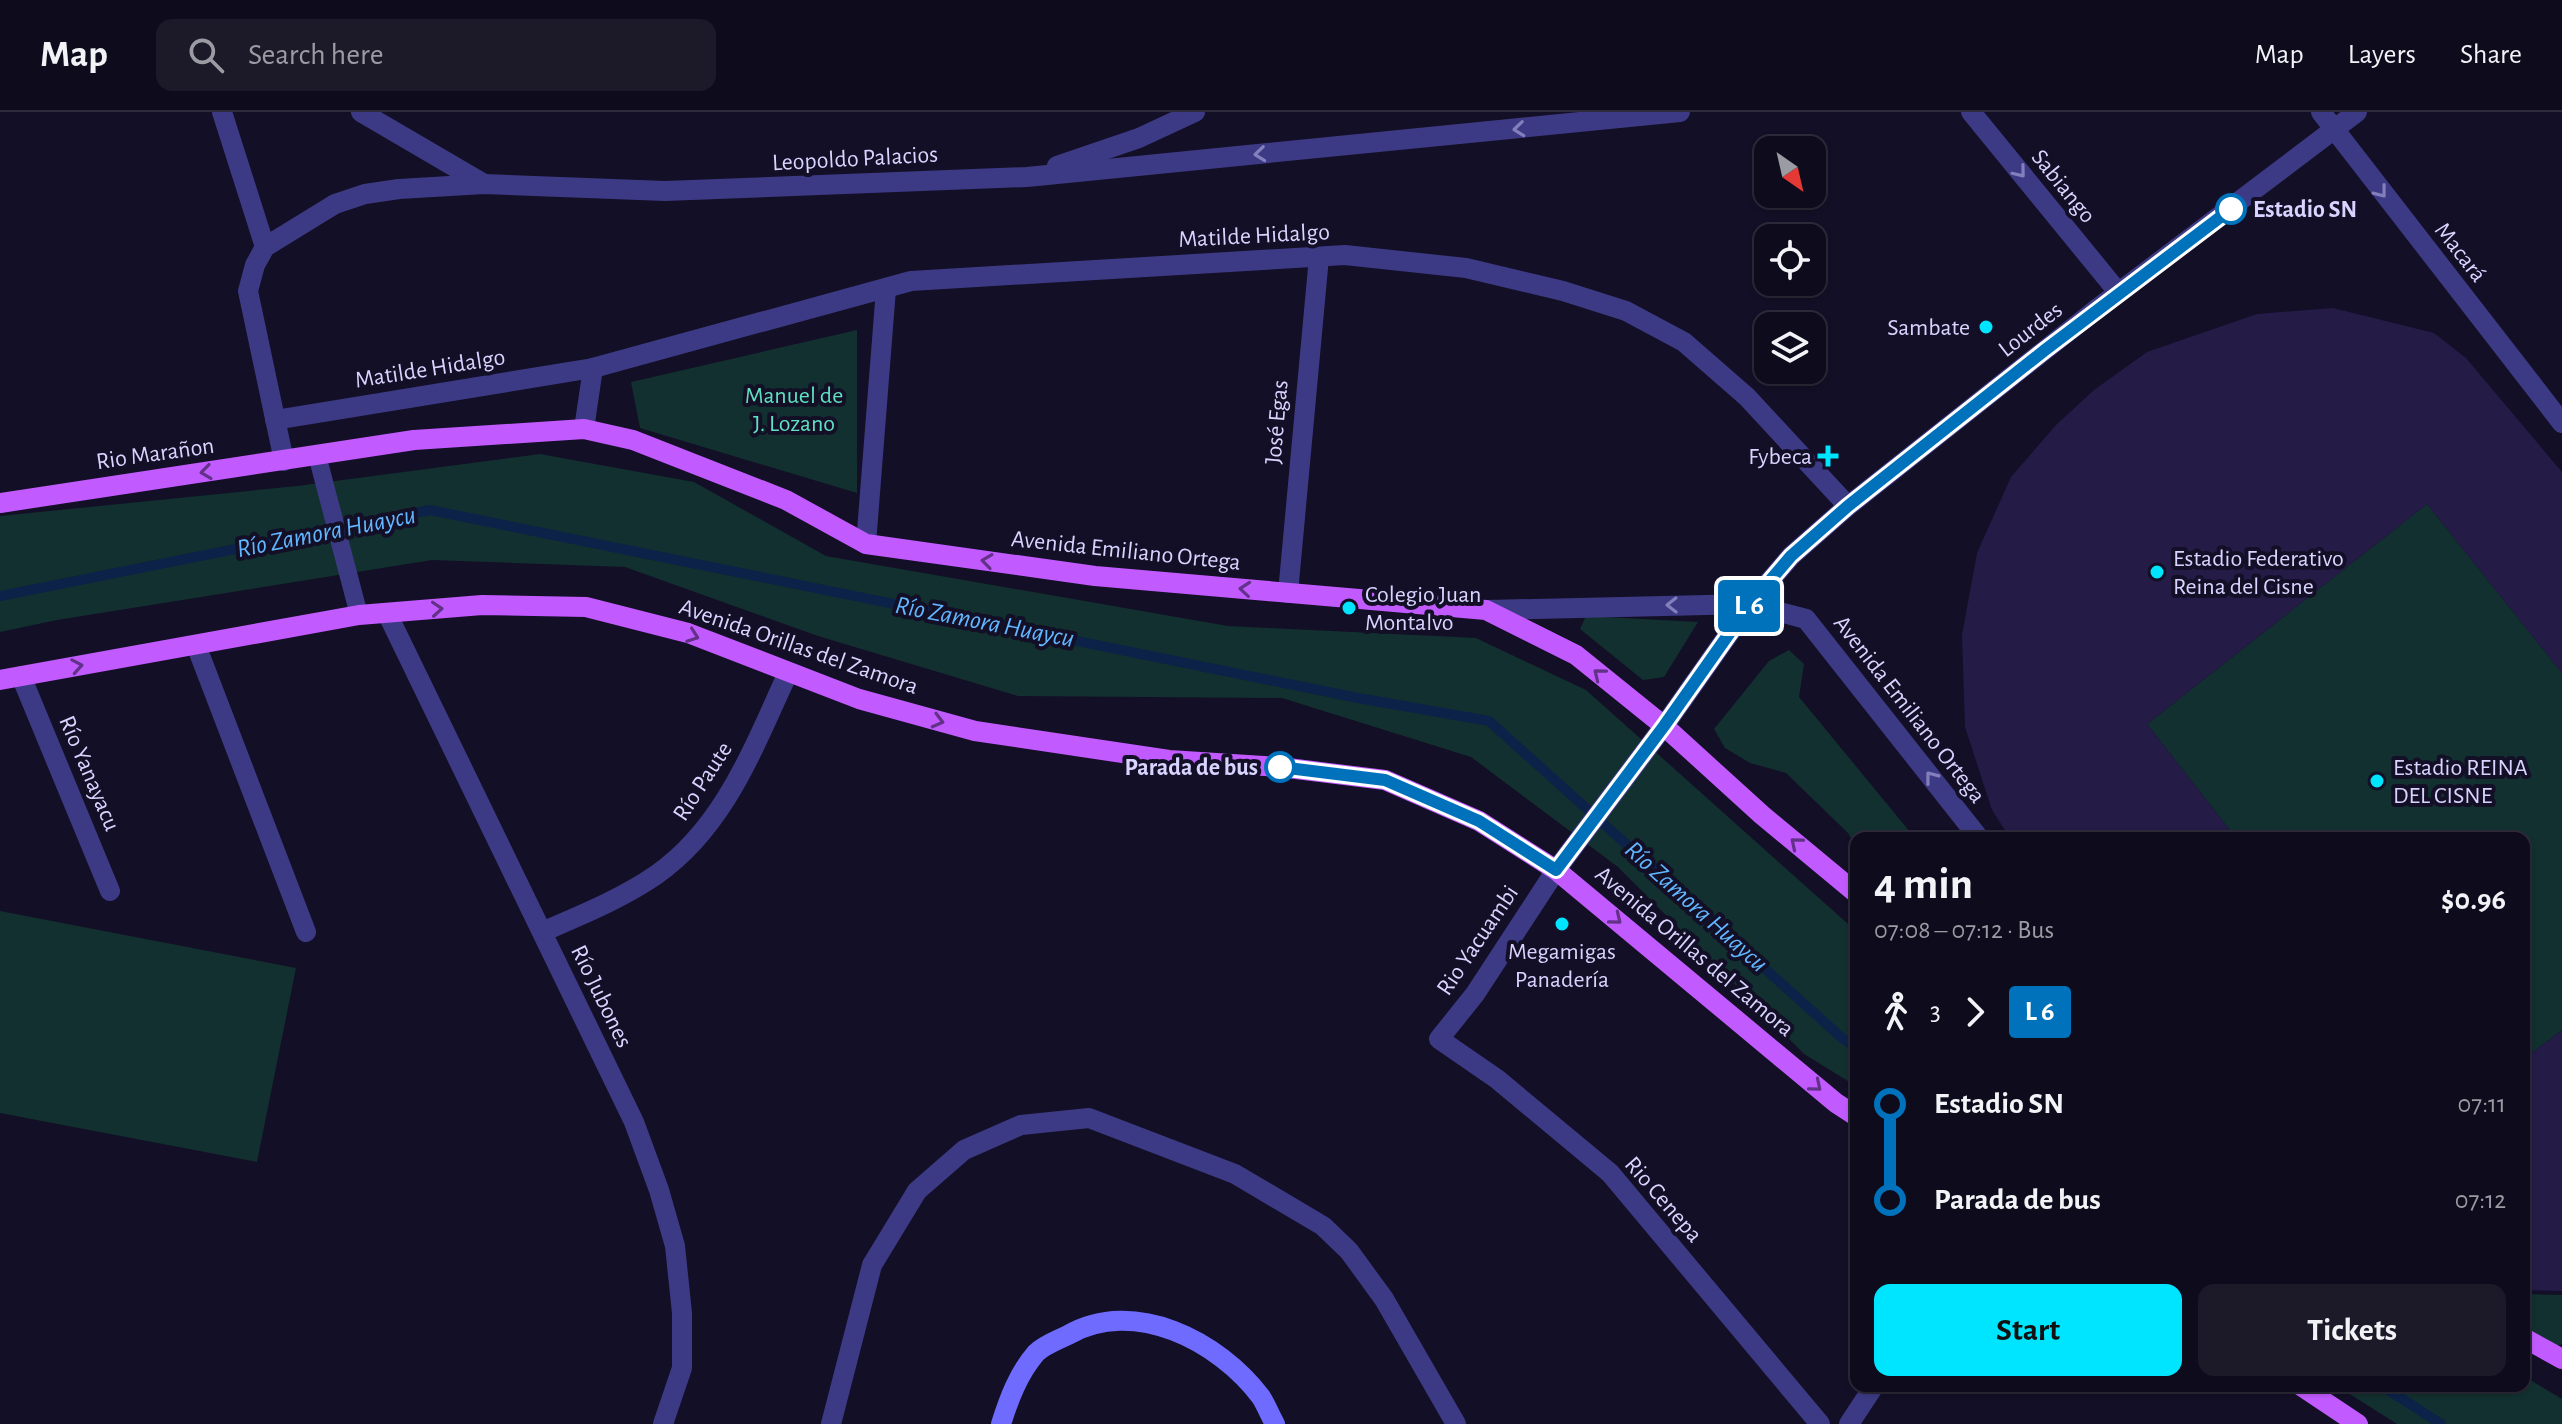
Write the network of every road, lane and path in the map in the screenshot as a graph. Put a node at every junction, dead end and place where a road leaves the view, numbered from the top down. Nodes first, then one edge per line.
1 (222, 112) edge
2 (361, 112) edge
3 (1195, 112) edge
4 (1680, 112) edge
5 (1971, 112) edge
6 (2321, 112) edge
7 (2357, 112) edge
8 (2335, 129) junction
9 (1027, 177) junction
10 (484, 184) junction
11 (265, 247) junction
12 (1319, 257) junction
13 (886, 289) junction
14 (2118, 292) junction
15 (593, 368) junction
16 (275, 420) junction
17 (2562, 423) edge
18 (584, 429) junction
19 (317, 455) junction
20 (284, 461) junction
21 (0, 503) edge
22 (1848, 506) junction
23 (866, 544) junction
24 (1288, 593) junction
25 (1750, 604) junction
26 (1486, 610) junction
27 (387, 613) junction
28 (359, 615) junction
29 (196, 645) junction
30 (788, 673) junction
31 (21, 676) junction
32 (0, 680) edge
33 (1664, 726) junction
34 (1974, 832) edge
35 (1556, 870) junction
36 (1850, 888) edge
37 (110, 891) dead end
38 (306, 932) dead end
39 (542, 932) junction
40 (1439, 1039) joint
41 (1850, 1112) edge
42 (2530, 1341) edge
43 (2562, 1359) edge
44 (1870, 1392) edge
45 (2310, 1392) edge
46 (663, 1424) edge
47 (831, 1424) edge
48 (1001, 1424) edge
49 (1275, 1424) edge
50 (1456, 1424) edge
51 (1820, 1424) edge
52 (1849, 1424) edge
53 (2358, 1424) edge

1 - 11 street
2 - 10 street
3 - 9 street
4 -> 9 street, Leopoldo Palacios
5 -> 14 street, Sabiango
6 - 8 street, Macará
7 - 8 street, Lourdes
8 - 14 street, Lourdes
8 -> 17 street, Macará
9 - 10 street, Leopoldo Palacios
10 - 11 street, Leopoldo Palacios
11 - 16 street
12 - 13 street, Matilde Hidalgo
12 - 22 street, Matilde Hidalgo
12 - 24 street, José Egas
13 - 15 street, Matilde Hidalgo
13 - 23 street
14 - 22 street, Lourdes
15 - 16 street, Matilde Hidalgo
15 - 18 street
16 - 20 street
18 - 19 main road, Avenida Emiliano Ortega
18 - 23 main road, Avenida Emiliano Ortega
19 - 20 main road, Rio Marañon
19 - 28 street
20 -> 21 main road, Rio Marañon
22 - 25 street, Lourdes
24 -> 23 main road, Avenida Emiliano Ortega
24 - 26 main road, Avenida Emiliano Ortega
25 -> 26 street, Avenida Emiliano Ortega
25 - 33 street, Lourdes
34 -> 25 street, Avenida Emiliano Ortega
33 -> 26 main road, Avenida Emiliano Ortega
27 - 28 main road, Avenida Orillas del Zamora
27 -> 30 main road, Avenida Orillas del Zamora
27 - 39 street, Río Jubones
28 - 29 main road, Avenida Orillas del Zamora
31 -> 29 main road, Avenida Orillas del Zamora
29 - 38 street
30 -> 35 main road, Avenida Orillas del Zamora
30 - 39 street, Río Paute
31 - 32 main road, Avenida Orillas del Zamora
31 - 37 street, Río Yanayacu
33 - 35 street, Rio Yacuambi
36 -> 33 main road, Avenida Emiliano Ortega
35 - 40 street, Rio Yacuambi
35 -> 41 main road, Avenida Orillas del Zamora
39 - 46 street, Río Jubones
40 - 51 street, Rio Cenepa
42 - 43 main road
44 - 52 street
45 - 53 main road
47 - 50 street
48 - 49 main road

